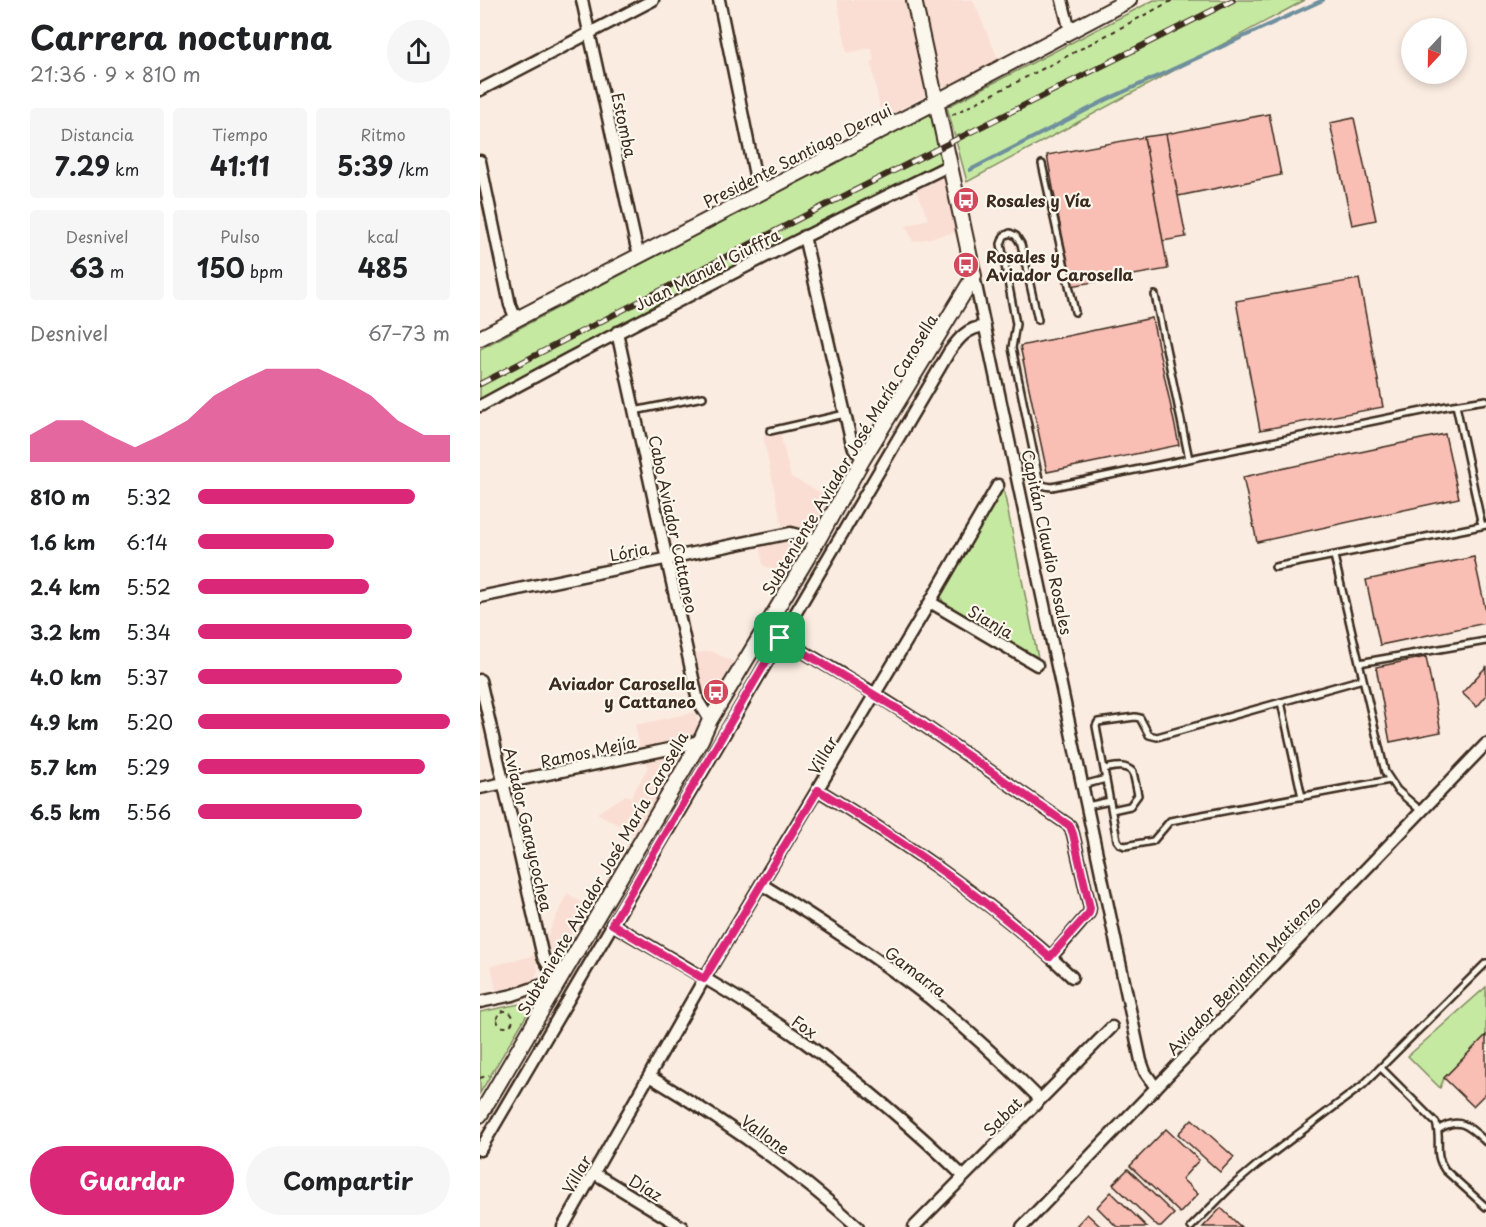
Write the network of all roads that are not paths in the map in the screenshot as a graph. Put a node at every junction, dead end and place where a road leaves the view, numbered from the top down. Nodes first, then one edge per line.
1 (582, 0) edge
2 (652, 0) edge
3 (719, 0) edge
4 (914, 0) edge
5 (1062, 0) edge
6 (1129, 0) edge
7 (1071, 31) junction
8 (590, 33) junction
9 (480, 90) edge
10 (936, 102) junction
11 (480, 161) edge
12 (1042, 164) dead end
13 (950, 165) junction
14 (765, 190) junction
15 (804, 236) junction
16 (639, 255) junction
17 (975, 276) junction
18 (1155, 295) dead end
19 (1075, 312) dead end
20 (516, 319) junction
21 (1038, 320) dead end
22 (985, 326) junction
23 (616, 332) junction
24 (480, 338) edge
25 (703, 397) dead end
26 (1486, 400) edge
27 (1456, 405) junction
28 (480, 406) edge
29 (634, 411) junction
30 (845, 414) junction
31 (770, 431) dead end
32 (863, 459) junction
33 (1189, 459) junction
34 (998, 484) dead end
35 (1484, 525) edge
36 (818, 540) junction
37 (1334, 556) junction
38 (666, 559) junction
39 (1275, 567) dead end
40 (480, 597) edge
41 (930, 602) junction
42 (780, 638) junction
43 (1486, 642) edge
44 (1359, 663) junction
45 (1037, 665) dead end
46 (1363, 679) junction
47 (480, 680) edge
48 (875, 694) junction
49 (1281, 702) junction
50 (711, 720) junction
51 (701, 740) junction
52 (1486, 744) edge
53 (1104, 769) junction
54 (1106, 779) junction
55 (1390, 780) junction
56 (503, 783) junction
57 (1083, 785) junction
58 (480, 788) edge
59 (818, 790) junction
60 (1302, 797) junction
61 (1110, 801) junction
62 (1087, 806) junction
63 (1112, 810) junction
64 (1422, 812) junction
65 (761, 884) junction
66 (612, 924) junction
67 (1050, 957) junction
68 (1486, 963) edge
69 (562, 974) junction
70 (1072, 977) dead end
71 (704, 979) junction
72 (480, 1002) edge
73 (1112, 1027) dead end
74 (1381, 1068) junction
75 (648, 1076) junction
76 (1155, 1088) junction
77 (1040, 1098) junction
78 (480, 1115) edge
79 (1438, 1130) junction
80 (1486, 1142) edge
81 (480, 1150) edge
82 (594, 1173) junction
83 (963, 1176) junction
84 (1486, 1207) edge
85 (563, 1227) edge
86 (682, 1227) edge
87 (858, 1227) edge
88 (914, 1227) edge
89 (1022, 1227) edge
90 (1191, 1227) edge

1 - 8 street, Estomba
2 - 8 street
3 - 14 street
4 - 10 street, Capitán Claudio Rosales
5 - 7 street
6 - 7 street, Presidente Santiago Derqui
7 - 10 street, Presidente Santiago Derqui
8 - 9 street
8 - 16 street, Estomba
10 - 13 street, Capitán Claudio Rosales
10 - 14 street, Presidente Santiago Derqui
11 - 20 street
12 - 19 lane
13 - 15 street, Juan Manuel Giuffra
13 - 17 street, Capitán Claudio Rosales
14 - 16 street, Presidente Santiago Derqui
15 - 23 street, Juan Manuel Giuffra
15 - 30 street
16 - 20 street, Presidente Santiago Derqui
17 - 22 street, Capitán Claudio Rosales
17 - 32 street, Subteniente Aviador José María Carosella
18 - 33 lane
20 - 24 street, Presidente Santiago Derqui
21 - 33 lane
22 - 42 street
22 - 57 street, Capitán Claudio Rosales
23 - 28 street, Juan Manuel Giuffra
23 - 29 street, Cabo Aviador Cattaneo
25 - 29 lane
26 - 27 lane
27 - 33 lane
27 - 35 lane
29 - 38 street, Cabo Aviador Cattaneo
30 - 31 lane
30 - 32 street
32 - 36 street, Subteniente Aviador José María Carosella
34 - 41 street, Villar
35 - 37 lane
36 - 38 street, Lória
36 - 50 street, Subteniente Aviador José María Carosella
37 - 39 lane
37 - 44 lane
38 - 40 street, Lória
38 - 50 street, Cabo Aviador Cattaneo
41 - 45 street, Sianja
41 - 48 street, Villar
42 - 48 street
42 - 66 street
43 - 44 lane
44 - 46 lane
46 - 49 lane
46 - 55 lane
47 - 56 street, Aviador Garaycochea
48 - 59 street, Villar
48 - 67 street
49 - 53 lane
49 - 60 lane
50 - 51 street, Subteniente Aviador José María Carosella
51 - 56 street, Ramos Mejía
51 - 69 street, Subteniente Aviador José María Carosella
52 - 64 street, Aviador Benjamín Matienzo
53 - 54 lane
53 - 63 lane
54 - 57 lane
54 - 61 lane
55 - 60 lane
55 - 64 lane
56 - 58 street, Ramos Mejía
56 - 69 street, Aviador Garaycochea
57 - 62 street, Capitán Claudio Rosales
59 - 65 street, Villar
59 - 67 street
60 - 63 lane
61 - 62 lane
61 - 63 lane
62 - 76 street, Capitán Claudio Rosales
64 - 76 street, Aviador Benjamín Matienzo
65 - 71 street, Villar
65 - 77 street, Gamarra
66 - 71 street, Fox
66 - 81 street
67 - 70 street
68 - 74 lane
69 - 72 street
69 - 78 street, Subteniente Aviador José María Carosella
71 - 75 street, Villar
71 - 83 street, Fox
73 - 77 street, Sabat
74 - 79 lane
74 - 90 lane
75 - 82 street, Villar
75 - 87 street, Vallone
76 - 89 street, Aviador Benjamín Matienzo
77 - 83 street, Sabat
79 - 80 lane
79 - 84 lane
82 - 85 street, Villar
82 - 86 street, Díaz
83 - 88 street, Sabat

